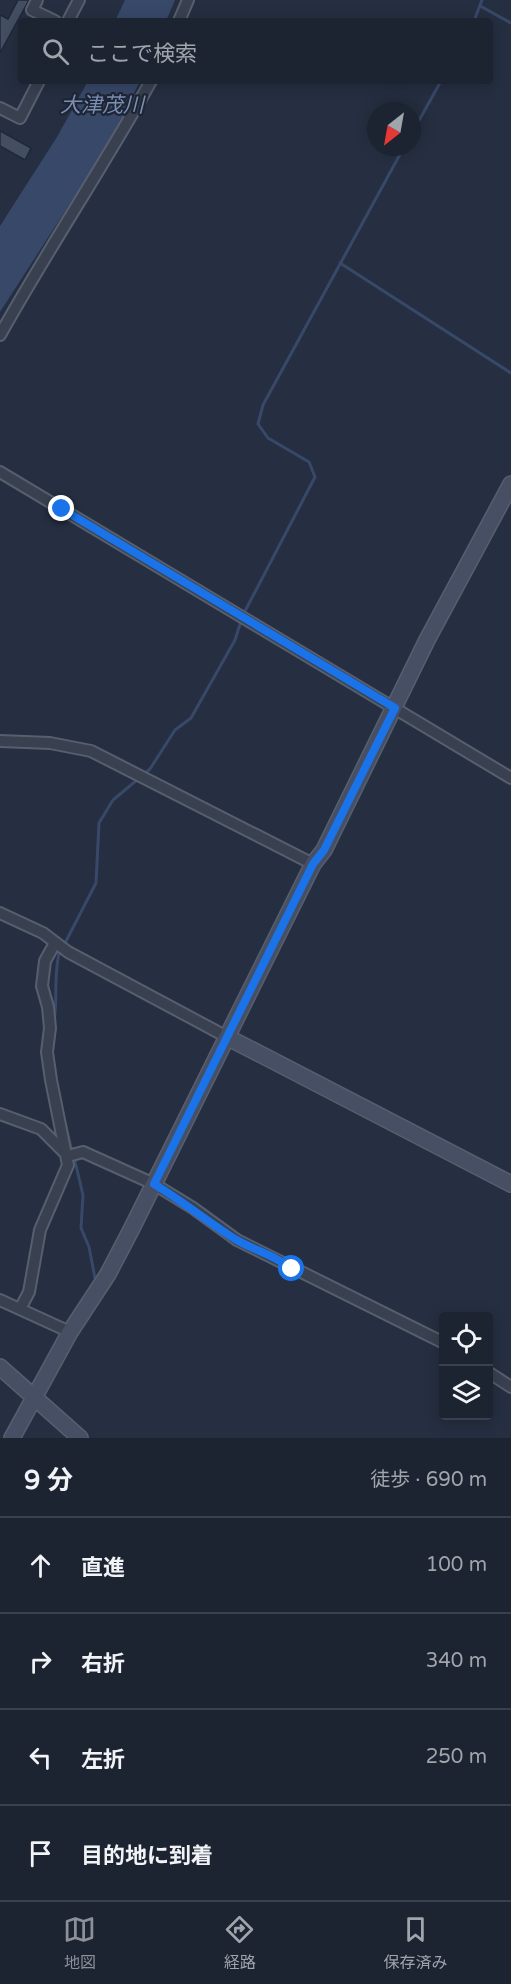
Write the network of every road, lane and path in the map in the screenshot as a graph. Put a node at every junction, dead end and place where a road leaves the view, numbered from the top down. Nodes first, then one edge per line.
1 (37, 0) edge
2 (79, 0) edge
3 (188, 0) edge
4 (49, 18) edge
5 (70, 18) edge
6 (180, 18) edge
7 (37, 84) edge
8 (149, 84) edge
9 (0, 108) edge
10 (0, 335) edge
11 (0, 472) edge
12 (511, 484) edge
13 (395, 708) junction
14 (0, 741) edge
15 (511, 778) edge
16 (313, 864) junction
17 (0, 913) edge
18 (55, 943) junction
19 (227, 1037) junction
20 (0, 1114) edge
21 (68, 1156) junction
22 (154, 1184) junction
23 (511, 1184) edge
24 (0, 1300) edge
25 (20, 1309) junction
26 (70, 1332) junction
27 (439, 1341) edge
28 (0, 1367) edge
29 (493, 1375) edge
30 (511, 1387) edge
31 (33, 1400) junction
32 (12, 1438) edge
33 (80, 1438) edge

1 - 4 street
2 - 5 street
3 - 6 street
7 - 9 street
8 - 10 street
11 - 13 street
12 - 13 street
13 - 15 street
13 - 16 street
14 - 16 street
16 - 19 street
17 - 18 street
18 - 19 street
18 - 21 street
19 - 22 street
19 - 23 street
20 - 21 street
21 - 22 street
21 - 25 street
22 - 26 street
22 - 27 street
24 - 25 street
25 - 26 street
26 - 31 street
28 - 31 street
29 - 30 street
31 - 32 street
31 - 33 street

